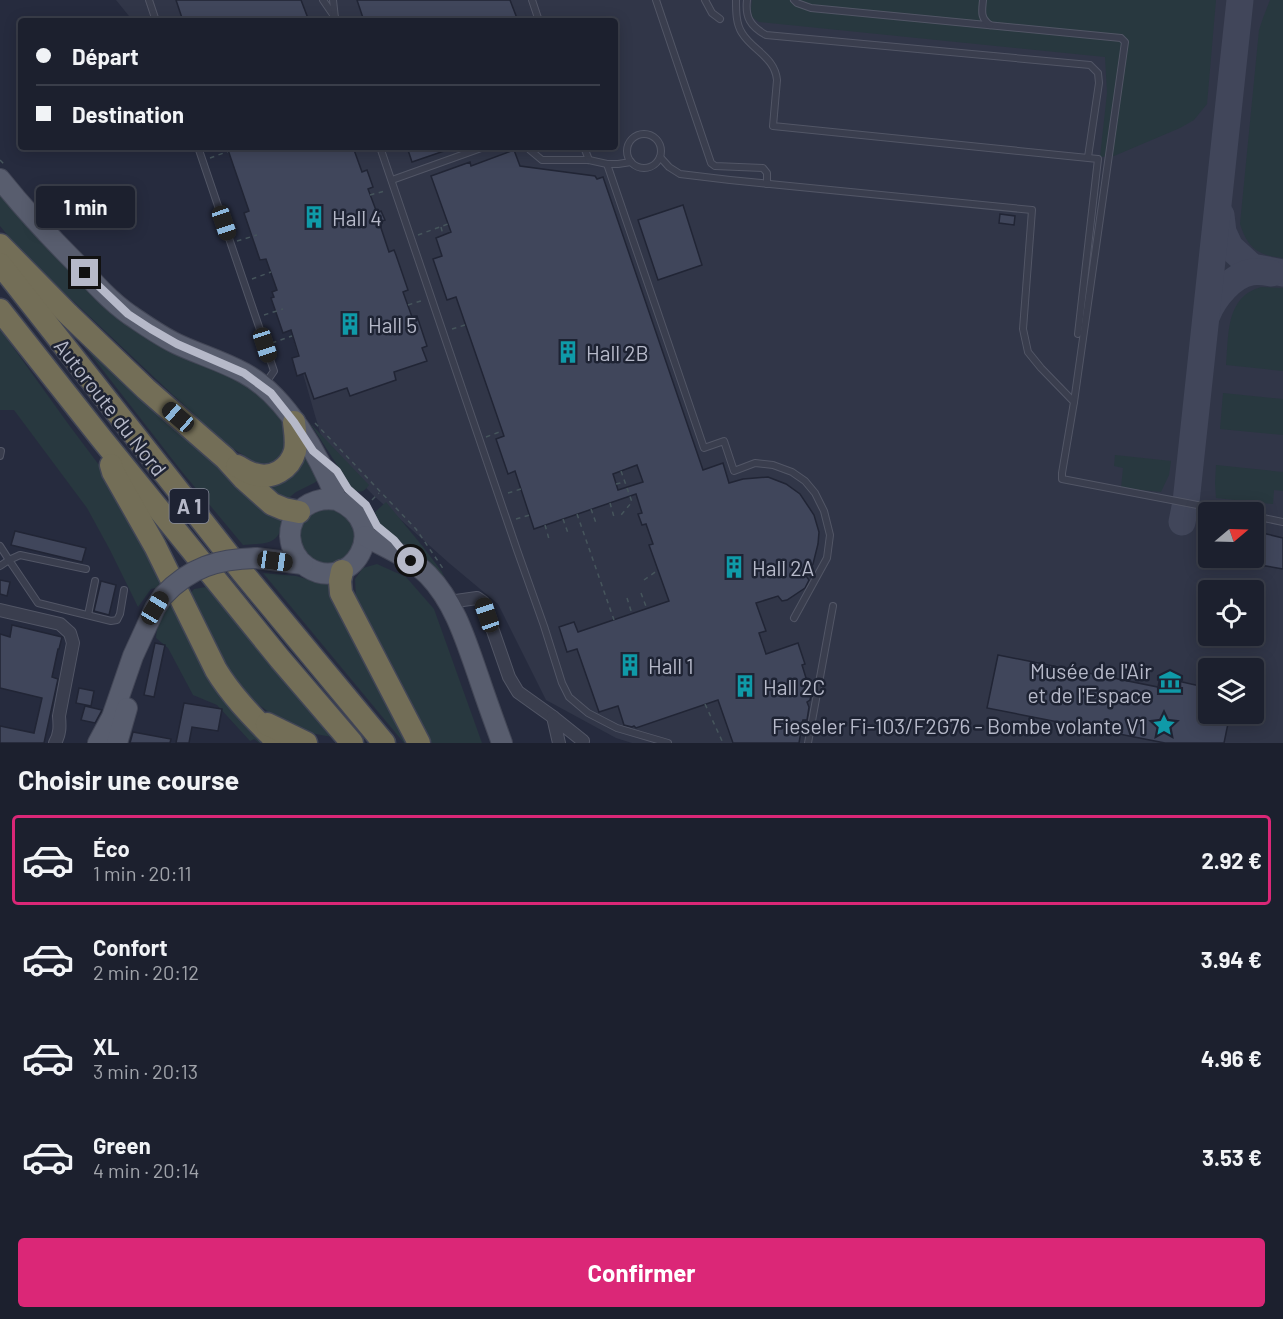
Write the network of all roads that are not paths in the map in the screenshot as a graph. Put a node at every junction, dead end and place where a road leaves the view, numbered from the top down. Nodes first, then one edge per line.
1 (149, 0) edge
2 (322, 0) edge
3 (333, 0) edge
4 (532, 0) edge
5 (656, 0) edge
6 (705, 0) edge
7 (736, 0) edge
8 (747, 0) edge
9 (794, 0) edge
10 (983, 0) edge
11 (155, 18) edge
12 (335, 18) edge
13 (336, 18) edge
14 (538, 18) edge
15 (720, 19) dead end
16 (990, 25) junction
17 (199, 150) edge
18 (381, 150) edge
19 (476, 150) edge
20 (530, 150) edge
21 (585, 150) edge
22 (660, 157) junction
23 (1088, 158) junction
24 (589, 160) junction
25 (631, 162) junction
26 (607, 164) junction
27 (0, 179) edge
28 (392, 180) junction
29 (767, 184) junction
30 (0, 245) edge
31 (0, 264) edge
32 (0, 310) edge
33 (1078, 334) dead end
34 (263, 387) junction
35 (1074, 402) junction
36 (294, 422) junction
37 (101, 438) junction
38 (313, 451) junction
39 (225, 458) junction
40 (328, 500) junction
41 (1198, 505) edge
42 (299, 512) junction
43 (1264, 518) edge
44 (1283, 522) edge
45 (290, 536) junction
46 (365, 536) junction
47 (0, 546) edge
48 (256, 558) junction
49 (9, 560) junction
50 (411, 561) junction
51 (303, 564) junction
52 (349, 565) junction
53 (0, 566) edge
54 (86, 569) dead end
55 (95, 581) dead end
56 (124, 590) dead end
57 (449, 602) junction
58 (833, 606) dead end
59 (0, 610) edge
60 (88, 615) junction
61 (794, 618) dead end
62 (142, 639) junction
63 (244, 707) junction
64 (553, 717) junction
65 (586, 742) edge
66 (55, 743) edge
67 (98, 743) edge
68 (117, 743) edge
69 (278, 743) edge
70 (306, 743) edge
71 (352, 743) edge
72 (384, 743) edge
73 (419, 743) edge
74 (490, 743) edge
75 (502, 743) edge
76 (559, 743) edge
77 (566, 743) edge
78 (668, 743) edge
79 (808, 743) edge

1 - 11 lane
2 - 12 lane
3 - 13 lane
4 - 14 lane
5 - 29 lane
6 - 15 lane
7 - 23 lane
8 - 23 lane
9 - 16 lane
10 - 16 lane
16 - 35 lane
17 - 34 lane
18 - 28 lane
19 - 28 lane
20 - 24 lane
21 - 24 lane
22 - 25 lane
22 - 25 lane
22 - 29 lane
23 - 33 lane
24 - 26 lane
25 - 26 lane
26 - 61 lane
27 - 34 main road
28 - 78 lane
29 - 35 lane
30 - 39 highway
31 - 72 highway, Autoroute du Nord / A 1
32 - 37 highway, Autoroute du Nord / A 1
34 - 36 main road
35 - 41 lane
36 - 38 main road
36 - 39 highway
37 - 63 highway
37 - 71 highway, Autoroute du Nord / A 1
38 - 40 main road
38 - 50 lane
39 - 42 highway
40 - 42 main road
40 - 46 main road
42 - 45 main road
43 - 44 lane
45 - 48 main road
45 - 51 main road
46 - 50 main road
46 - 52 main road
47 - 49 lane
48 - 51 main road
48 - 62 main road, bridge
49 - 53 lane
49 - 54 lane
49 - 60 lane
50 - 57 main road
51 - 52 main road
52 - 73 highway
52 - 74 main road
55 - 60 lane
56 - 60 lane
57 - 64 street
57 - 75 main road
58 - 79 lane
59 - 66 street
62 - 67 main road
62 - 68 main road
63 - 69 highway
63 - 70 highway
64 - 65 street
64 - 76 street
65 - 77 street

